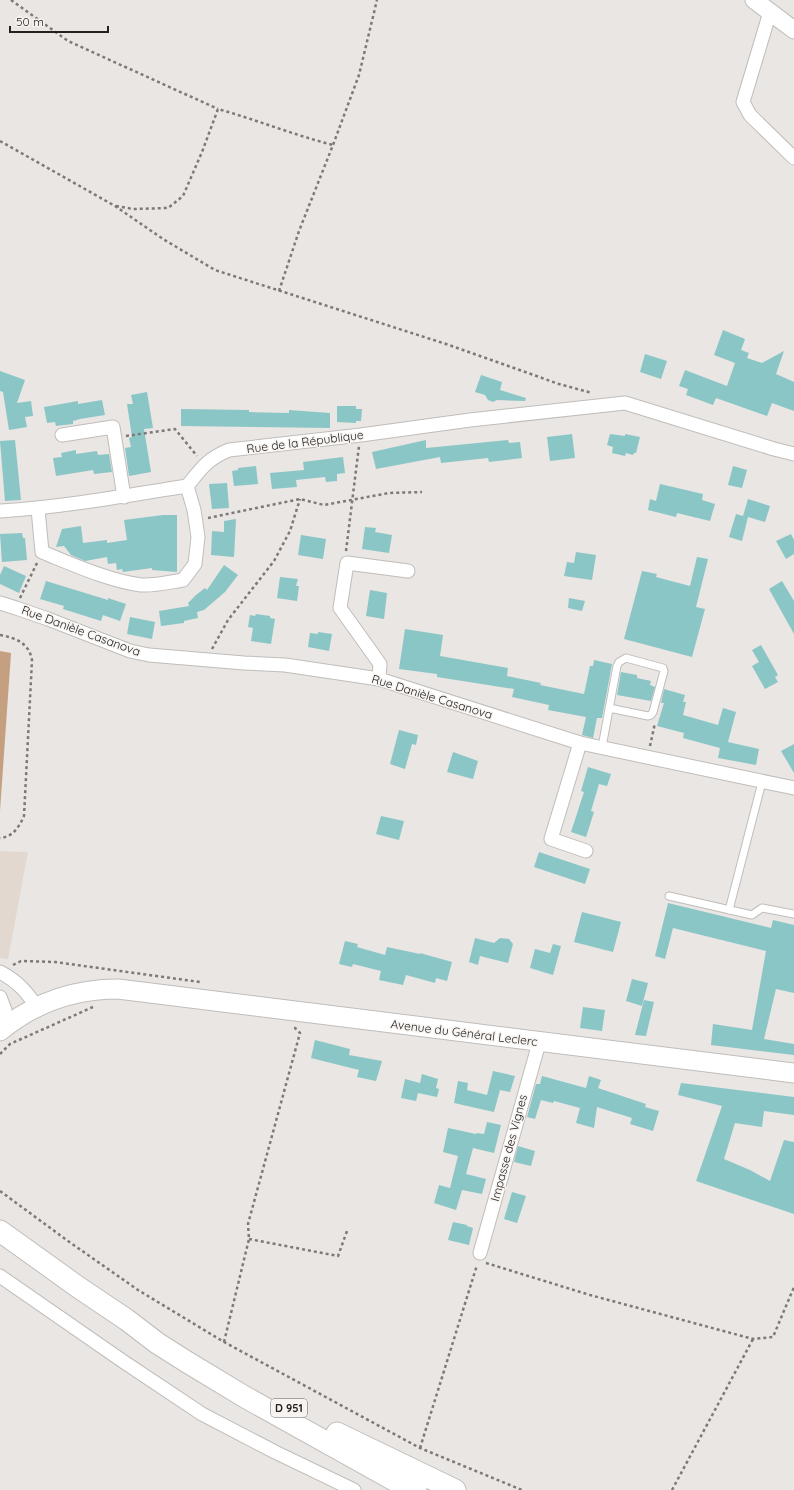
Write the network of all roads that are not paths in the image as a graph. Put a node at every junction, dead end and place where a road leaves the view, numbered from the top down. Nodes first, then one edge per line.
1 (754, 0) edge
2 (770, 12) junction
3 (794, 30) edge
4 (794, 158) edge
5 (62, 435) dead end
6 (794, 454) edge
7 (187, 486) junction
8 (124, 497) junction
9 (38, 509) junction
10 (0, 511) edge
11 (408, 571) dead end
12 (0, 604) edge
13 (379, 679) junction
14 (609, 708) junction
15 (580, 743) junction
16 (602, 748) junction
17 (762, 782) junction
18 (794, 788) edge
19 (586, 851) dead end
20 (669, 896) dead end
21 (729, 910) junction
22 (794, 914) edge
23 (0, 972) edge
24 (0, 997) edge
25 (32, 1010) junction
26 (2, 1030) edge
27 (538, 1042) junction
28 (794, 1073) edge
29 (0, 1231) edge
30 (479, 1257) road end
31 (0, 1276) edge
32 (127, 1320) junction
33 (354, 1490) edge
34 (416, 1490) edge
35 (455, 1490) edge

1 - 2 street
2 - 3 street
2 - 4 street
5 - 8 street
6 - 7 street, Rue de la République
7 - 8 street
7 - 9 street
8 - 9 street
9 - 10 street
11 - 13 street
12 - 13 street, Rue Danièle Casanova
13 - 15 street, Rue Danièle Casanova
14 - 14 lane
14 - 16 lane
15 - 16 street, Rue Danièle Casanova
15 - 19 street
16 - 17 street, Rue Danièle Casanova
17 - 18 street, Rue Danièle Casanova
17 - 21 lane
20 - 21 lane
21 - 22 lane
23 - 25 street
24 - 26 street
25 - 26 main road, Avenue du Général Leclerc
25 - 27 main road, Avenue du Général Leclerc
27 - 28 main road, Avenue du Général Leclerc
27 - 30 street, Impasse des Vignes
29 - 32 main road, D 951
31 - 33 street
32 - 34 main road, D 951
32 - 35 main road, D 951

